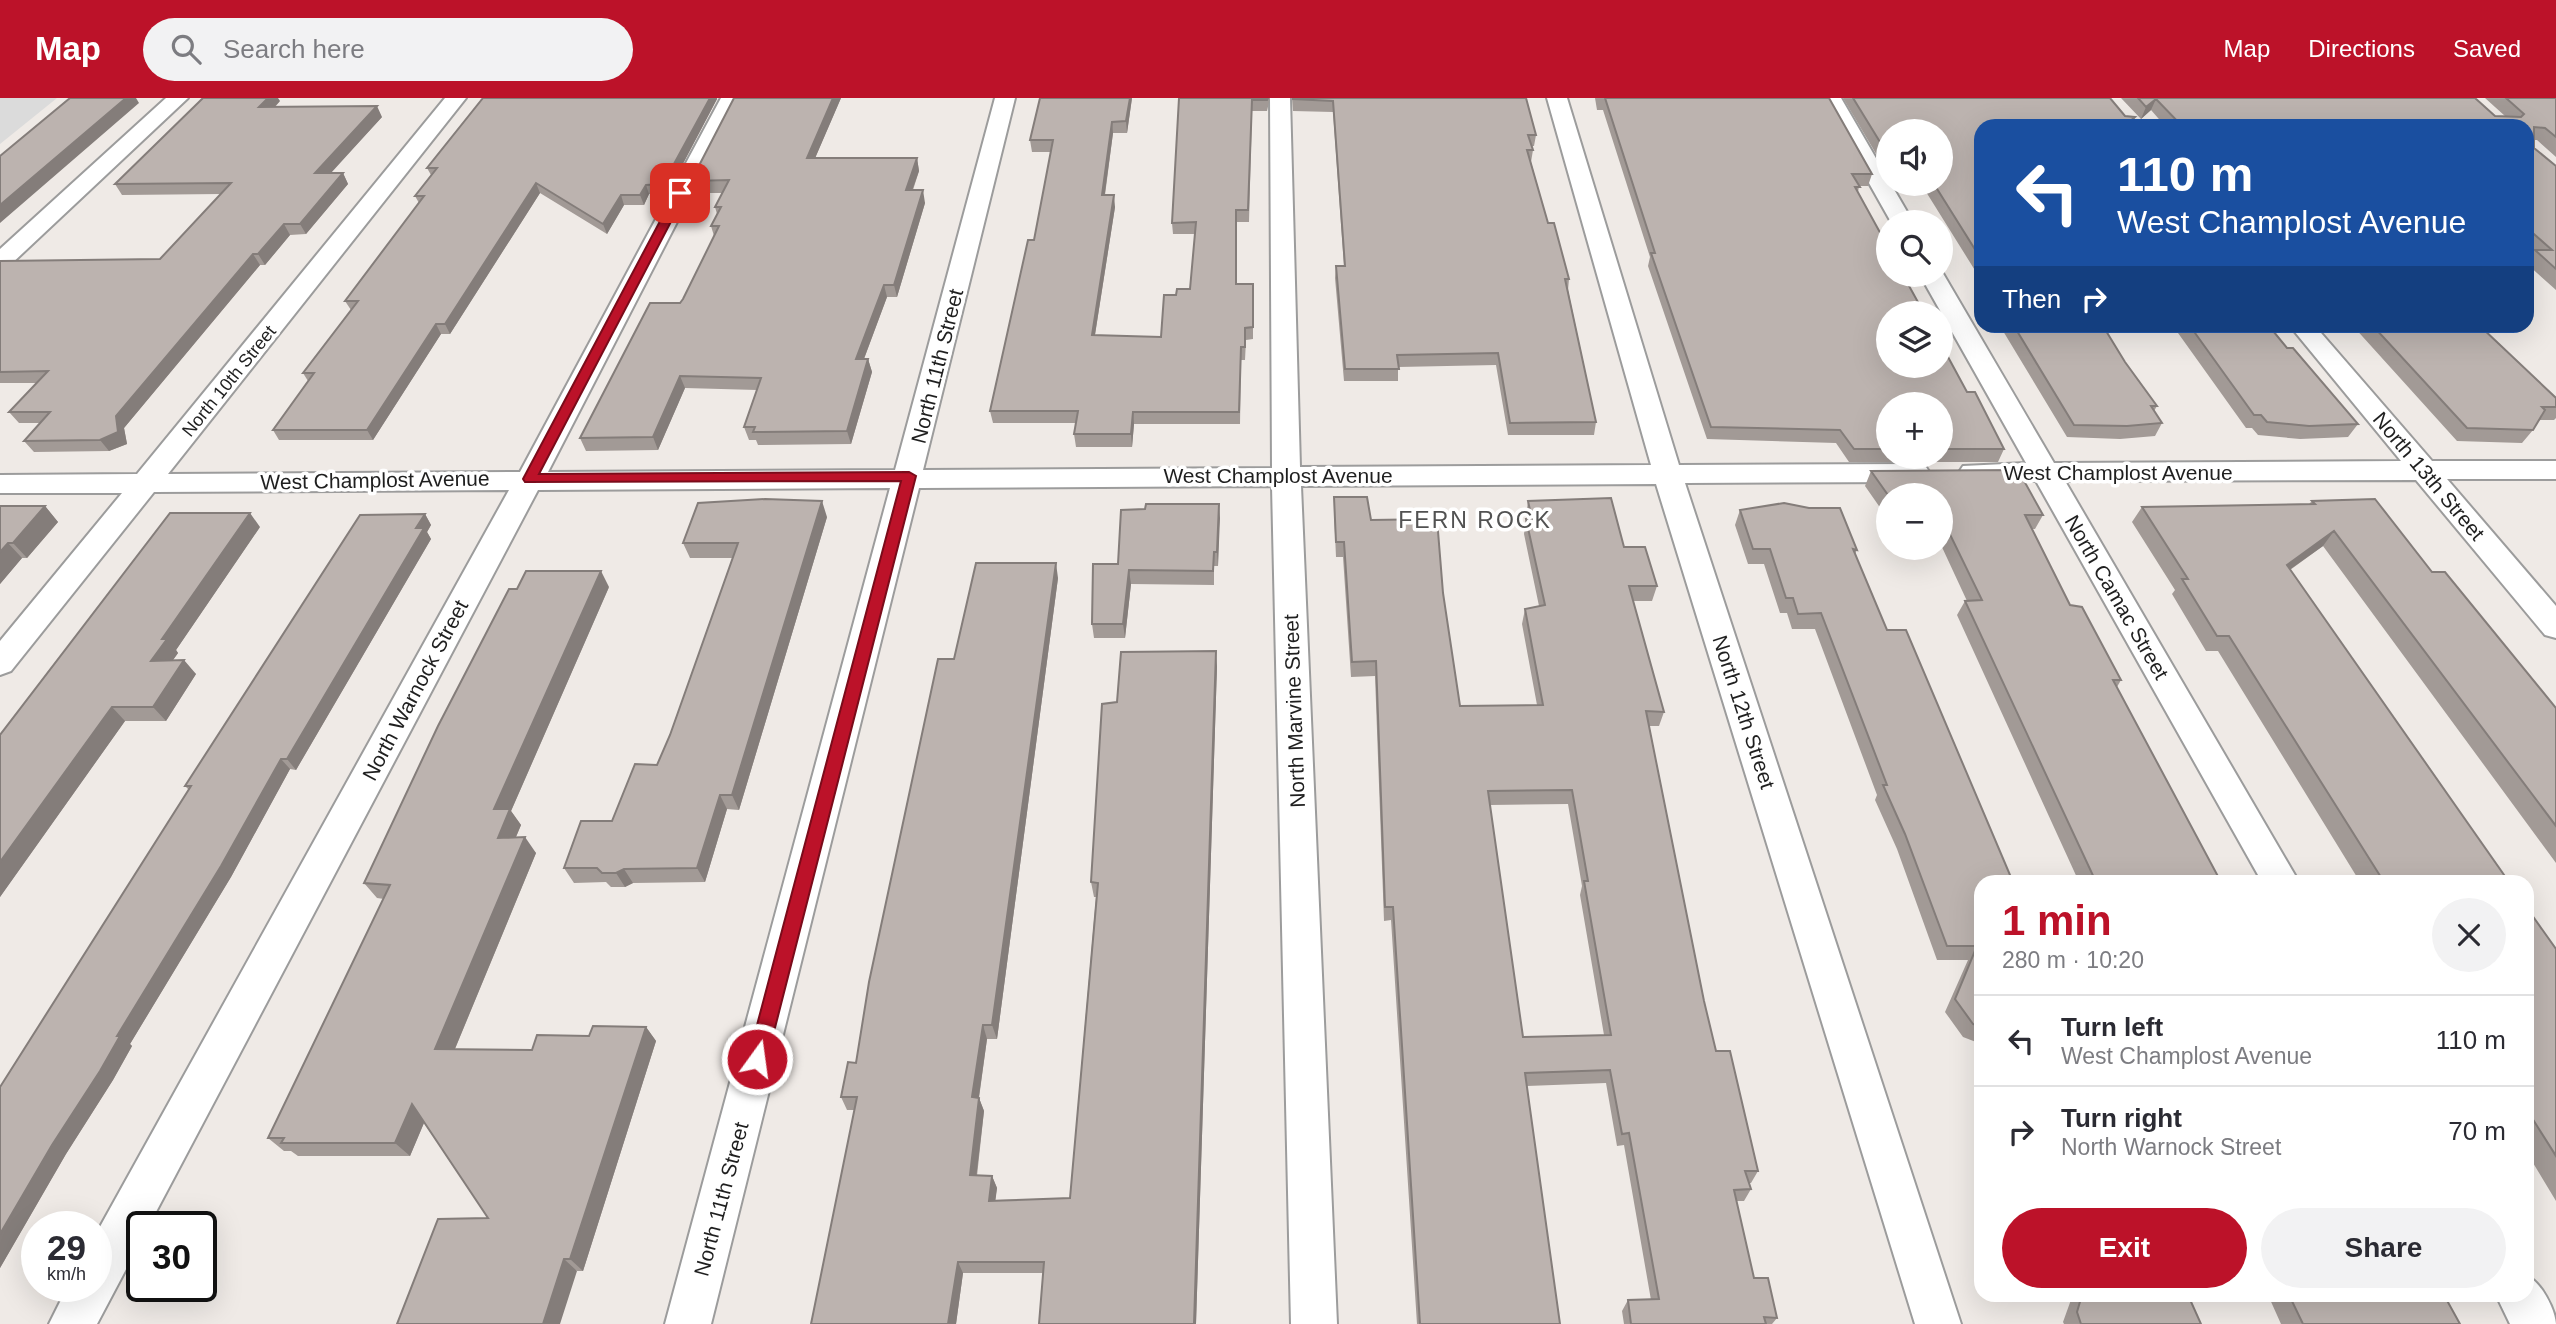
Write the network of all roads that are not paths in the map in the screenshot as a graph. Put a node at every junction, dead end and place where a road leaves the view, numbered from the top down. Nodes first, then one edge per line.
1 (178, 98) edge
2 (456, 98) edge
3 (731, 98) edge
4 (1005, 98) edge
5 (1280, 98) edge
6 (1558, 98) edge
7 (1831, 98) edge
8 (1895, 210) edge
9 (0, 262) edge
10 (1939, 287) edge
11 (2308, 333) edge
12 (2556, 470) edge
13 (2425, 471) junction
14 (2045, 472) junction
15 (1286, 475) junction
16 (1668, 475) junction
17 (909, 476) junction
18 (530, 479) junction
19 (147, 483) junction
20 (0, 484) edge
21 (2556, 627) edge
22 (0, 663) edge
23 (2277, 875) edge
24 (112, 1250) edge
25 (84, 1302) edge
26 (2523, 1302) edge
27 (72, 1324) edge
28 (688, 1324) edge
29 (1314, 1324) edge
30 (1938, 1324) edge
31 (2535, 1324) edge

1 - 9 street
2 - 19 street, North 10th Street
3 - 18 street, North Warnock Street
4 - 17 street, North 11th Street
5 - 15 street, North Marvine Street
6 - 16 street, North 12th Street
7 - 8 street
10 - 14 street, North Camac Street
11 - 13 street, North 13th Street
12 - 13 street, West Champlost Avenue
13 - 14 street, West Champlost Avenue
13 - 21 street, North 13th Street
14 - 16 street, West Champlost Avenue
14 - 23 street, North Camac Street
15 - 16 street, West Champlost Avenue
15 - 17 street, West Champlost Avenue
15 - 29 street, North Marvine Street
16 - 30 street, North 12th Street
17 - 18 street, West Champlost Avenue
17 - 28 street, North 11th Street
18 - 19 street, West Champlost Avenue
18 - 24 street, North Warnock Street
19 - 20 street, West Champlost Avenue
19 - 22 street, North 10th Street
25 - 27 street
26 - 31 street

